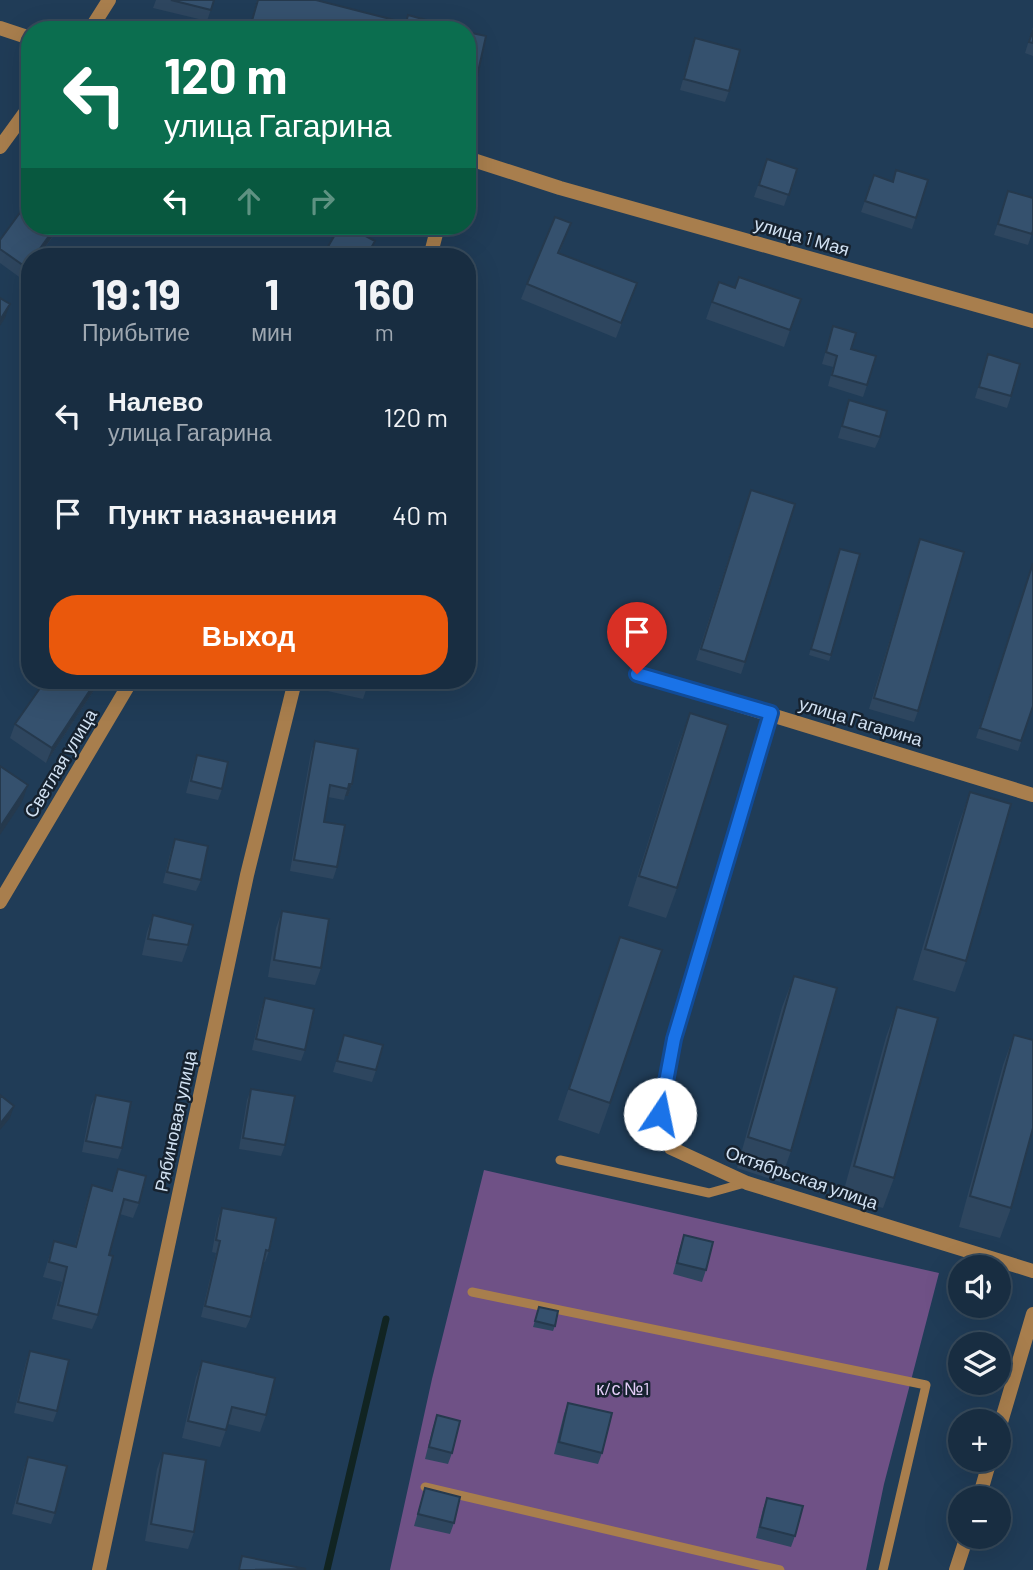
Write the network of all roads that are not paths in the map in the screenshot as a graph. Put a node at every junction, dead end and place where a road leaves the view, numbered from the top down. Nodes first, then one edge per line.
1 (109, 0) edge
2 (96, 21) edge
3 (0, 28) edge
4 (21, 35) edge
5 (21, 118) edge
6 (0, 147) edge
7 (476, 161) edge
8 (1033, 321) edge
9 (637, 674) dead end
10 (126, 689) edge
11 (293, 689) edge
12 (771, 713) junction
13 (1033, 795) edge
14 (0, 902) edge
15 (561, 1160) dead end
16 (747, 1182) junction
17 (1033, 1271) edge
18 (472, 1292) dead end
19 (1033, 1314) edge
20 (1005, 1409) edge
21 (425, 1487) edge
22 (963, 1549) edge
23 (99, 1570) edge
24 (780, 1570) edge
25 (883, 1570) edge
26 (956, 1570) edge

1 - 2 street
3 - 4 street
5 - 6 street
7 - 8 street, улица 1 Мая
9 - 12 street, улица Гагарина
10 - 14 street, Светлая улица
11 - 23 street, Рябиновая улица
12 - 13 street, улица Гагарина
12 - 16 street, Октябрьская улица
15 - 16 lane
16 - 17 street, Октябрьская улица
18 - 25 lane
19 - 20 street
21 - 24 lane
22 - 26 street

